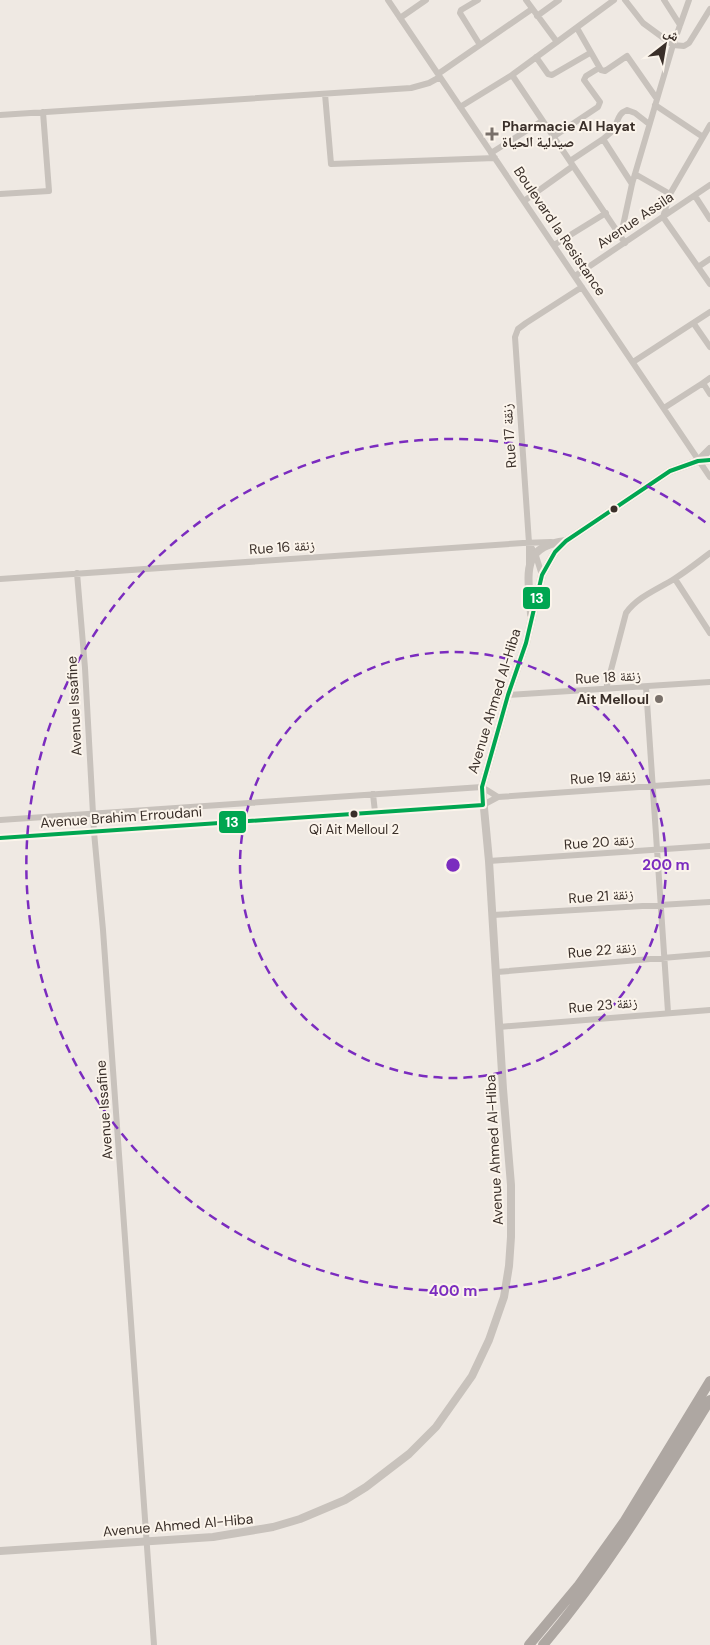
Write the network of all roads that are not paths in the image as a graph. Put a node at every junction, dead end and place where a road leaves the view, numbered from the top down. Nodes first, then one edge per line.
1 (388, 0) edge
2 (426, 0) edge
3 (526, 0) edge
4 (559, 0) edge
5 (614, 0) edge
6 (625, 0) edge
7 (664, 0) edge
8 (689, 0) edge
9 (473, 1) edge
10 (710, 8) edge
11 (532, 9) junction
12 (537, 16) junction
13 (400, 18) junction
14 (680, 25) junction
15 (576, 28) junction
16 (557, 42) junction
17 (480, 45) junction
18 (673, 45) junction
19 (590, 52) junction
20 (536, 57) junction
21 (599, 68) junction
22 (512, 74) junction
23 (439, 75) junction
24 (324, 94) junction
25 (656, 102) junction
26 (460, 107) junction
27 (43, 112) junction
28 (0, 115) edge
29 (542, 121) junction
30 (649, 124) junction
31 (710, 125) edge
32 (553, 137) junction
33 (703, 137) junction
34 (603, 138) junction
35 (493, 155) junction
36 (571, 164) junction
37 (635, 174) junction
38 (632, 184) junction
39 (710, 185) edge
40 (0, 194) edge
41 (670, 194) junction
42 (694, 196) junction
43 (524, 201) junction
44 (606, 213) junction
45 (662, 217) junction
46 (710, 219) edge
47 (621, 235) junction
48 (625, 243) junction
49 (554, 245) junction
50 (710, 258) edge
51 (698, 267) junction
52 (575, 276) junction
53 (710, 284) edge
54 (582, 287) junction
55 (710, 312) edge
56 (694, 324) junction
57 (710, 347) edge
58 (633, 362) junction
59 (710, 378) edge
60 (703, 383) junction
61 (710, 394) edge
62 (664, 408) junction
63 (710, 449) edge
64 (710, 460) edge
65 (698, 461) junction
66 (710, 477) edge
67 (566, 541) junction
68 (552, 542) junction
69 (529, 543) junction
70 (535, 553) junction
71 (710, 554) edge
72 (77, 574) junction
73 (529, 574) junction
74 (542, 575) junction
75 (0, 579) edge
76 (675, 579) junction
77 (531, 619) junction
78 (710, 633) edge
79 (710, 682) edge
80 (646, 687) junction
81 (606, 689) junction
82 (508, 695) junction
83 (710, 782) edge
84 (653, 786) junction
85 (482, 787) junction
86 (373, 794) junction
87 (498, 797) junction
88 (483, 806) junction
89 (375, 812) junction
90 (93, 814) junction
91 (0, 820) edge
92 (94, 832) junction
93 (0, 838) edge
94 (710, 846) edge
95 (657, 850) junction
96 (489, 861) junction
97 (710, 902) edge
98 (661, 905) junction
99 (493, 915) junction
100 (710, 954) edge
101 (664, 958) junction
102 (497, 972) junction
103 (710, 1010) edge
104 (668, 1012) junction
105 (499, 1027) junction
106 (710, 1381) edge
107 (710, 1400) edge
108 (146, 1541) junction
109 (0, 1551) edge
110 (154, 1645) edge
111 (529, 1645) edge
112 (543, 1645) edge

1 - 13 street, Boulevard la Resistance
2 - 13 street
3 - 11 street
4 - 12 street
5 - 15 street
6 - 18 street
7 - 14 street
8 - 14 street
9 - 17 street
10 - 18 street
11 - 12 street
11 - 17 street
12 - 16 street
13 - 23 street, Boulevard la Resistance
14 - 18 street
15 - 16 street
15 - 19 street
16 - 20 street
17 - 23 street
18 - 25 street
19 - 20 street
19 - 21 street
20 - 22 street
21 - 25 street
21 - 32 street
22 - 26 street
22 - 29 street
23 - 24 street
23 - 26 street, Boulevard la Resistance
24 - 27 street
24 - 35 street
25 - 30 street
25 - 33 street
26 - 35 street, Boulevard la Resistance
27 - 28 street
27 - 40 street
29 - 32 street
29 - 35 street
30 - 34 street
30 - 37 street
31 - 33 street
32 - 36 street
33 - 41 street
34 - 36 street
34 - 38 street
35 - 43 street, Boulevard la Resistance
36 - 43 street
36 - 44 street
37 - 38 street
37 - 41 street
38 - 47 street
39 - 42 street, Avenue Assila
41 - 45 street
42 - 45 street, Avenue Assila
42 - 46 street
43 - 49 street, Boulevard la Resistance
44 - 47 street
44 - 49 street
45 - 48 street, Avenue Assila
45 - 51 street
47 - 48 street
48 - 52 street, Avenue Assila
49 - 52 street, Boulevard la Resistance
50 - 51 street
51 - 53 street
52 - 54 street, Boulevard la Resistance
54 - 58 street, Boulevard la Resistance
54 - 69 street, Rue 17 زنقة
55 - 56 street
56 - 57 street
56 - 58 street
58 - 62 street, Boulevard la Resistance
59 - 60 street
60 - 61 street
60 - 62 street
62 - 65 street, Boulevard la Resistance
63 - 65 street
64 - 65 street
65 - 66 street, Boulevard la Resistance
65 - 67 street, Avenue Ahmed Al-Hiba
67 - 68 street, Rue 16 زنقة
67 - 74 street, Avenue Ahmed Al-Hiba
68 - 69 street, Rue 16 زنقة
68 - 70 street
69 - 70 street, Avenue Ahmed Al-Hiba
69 - 72 street, Rue 16 زنقة
69 - 73 street, Rue 17 زنقة
70 - 73 street
70 - 74 street, Avenue Ahmed Al-Hiba
71 - 76 street
72 - 75 street, Rue 16 زنقة
72 - 90 street, Avenue Issafine
73 - 77 street, Rue 17 زنقة
74 - 77 street, Avenue Ahmed Al-Hiba
76 - 78 street
76 - 81 street
77 - 82 street, Avenue Ahmed Al-Hiba
79 - 80 street, Rue 18 زنقة
80 - 81 street, Rue 18 زنقة
80 - 84 street
81 - 82 street, Rue 18 زنقة
82 - 85 street, Avenue Ahmed Al-Hiba
83 - 84 street, Rue 19 زنقة
84 - 87 street, Rue 19 زنقة
84 - 95 street
85 - 86 street, Avenue Brahim Erroudani
85 - 87 street
85 - 88 street, Avenue Ahmed Al-Hiba
86 - 89 street
86 - 90 street, Avenue Brahim Erroudani
87 - 88 street, Rue 19 زنقة
88 - 89 street, Avenue Brahim Erroudani
88 - 96 street, Avenue Ahmed Al-Hiba
89 - 92 street, Avenue Brahim Erroudani
90 - 91 street, Avenue Brahim Erroudani
90 - 92 street, Avenue Issafine
92 - 93 street, Avenue Brahim Erroudani
92 - 108 street, Avenue Issafine
94 - 95 street, Rue 20 زنقة
95 - 96 street, Rue 20 زنقة
95 - 98 street
96 - 99 street, Avenue Ahmed Al-Hiba
97 - 98 street, Rue 21 زنقة
98 - 99 street, Rue 21 زنقة
98 - 101 street
99 - 102 street, Avenue Ahmed Al-Hiba
100 - 101 street, Rue 22 زنقة
101 - 102 street, Rue 22 زنقة
101 - 104 street
102 - 105 street, Avenue Ahmed Al-Hiba
103 - 104 street, Rue 23 زنقة
104 - 105 street, Rue 23 زنقة
105 - 108 street, Avenue Ahmed Al-Hiba
106 - 111 highway
107 - 112 highway
108 - 109 street, Avenue Ahmed Al-Hiba
108 - 110 street, Avenue Issafine

